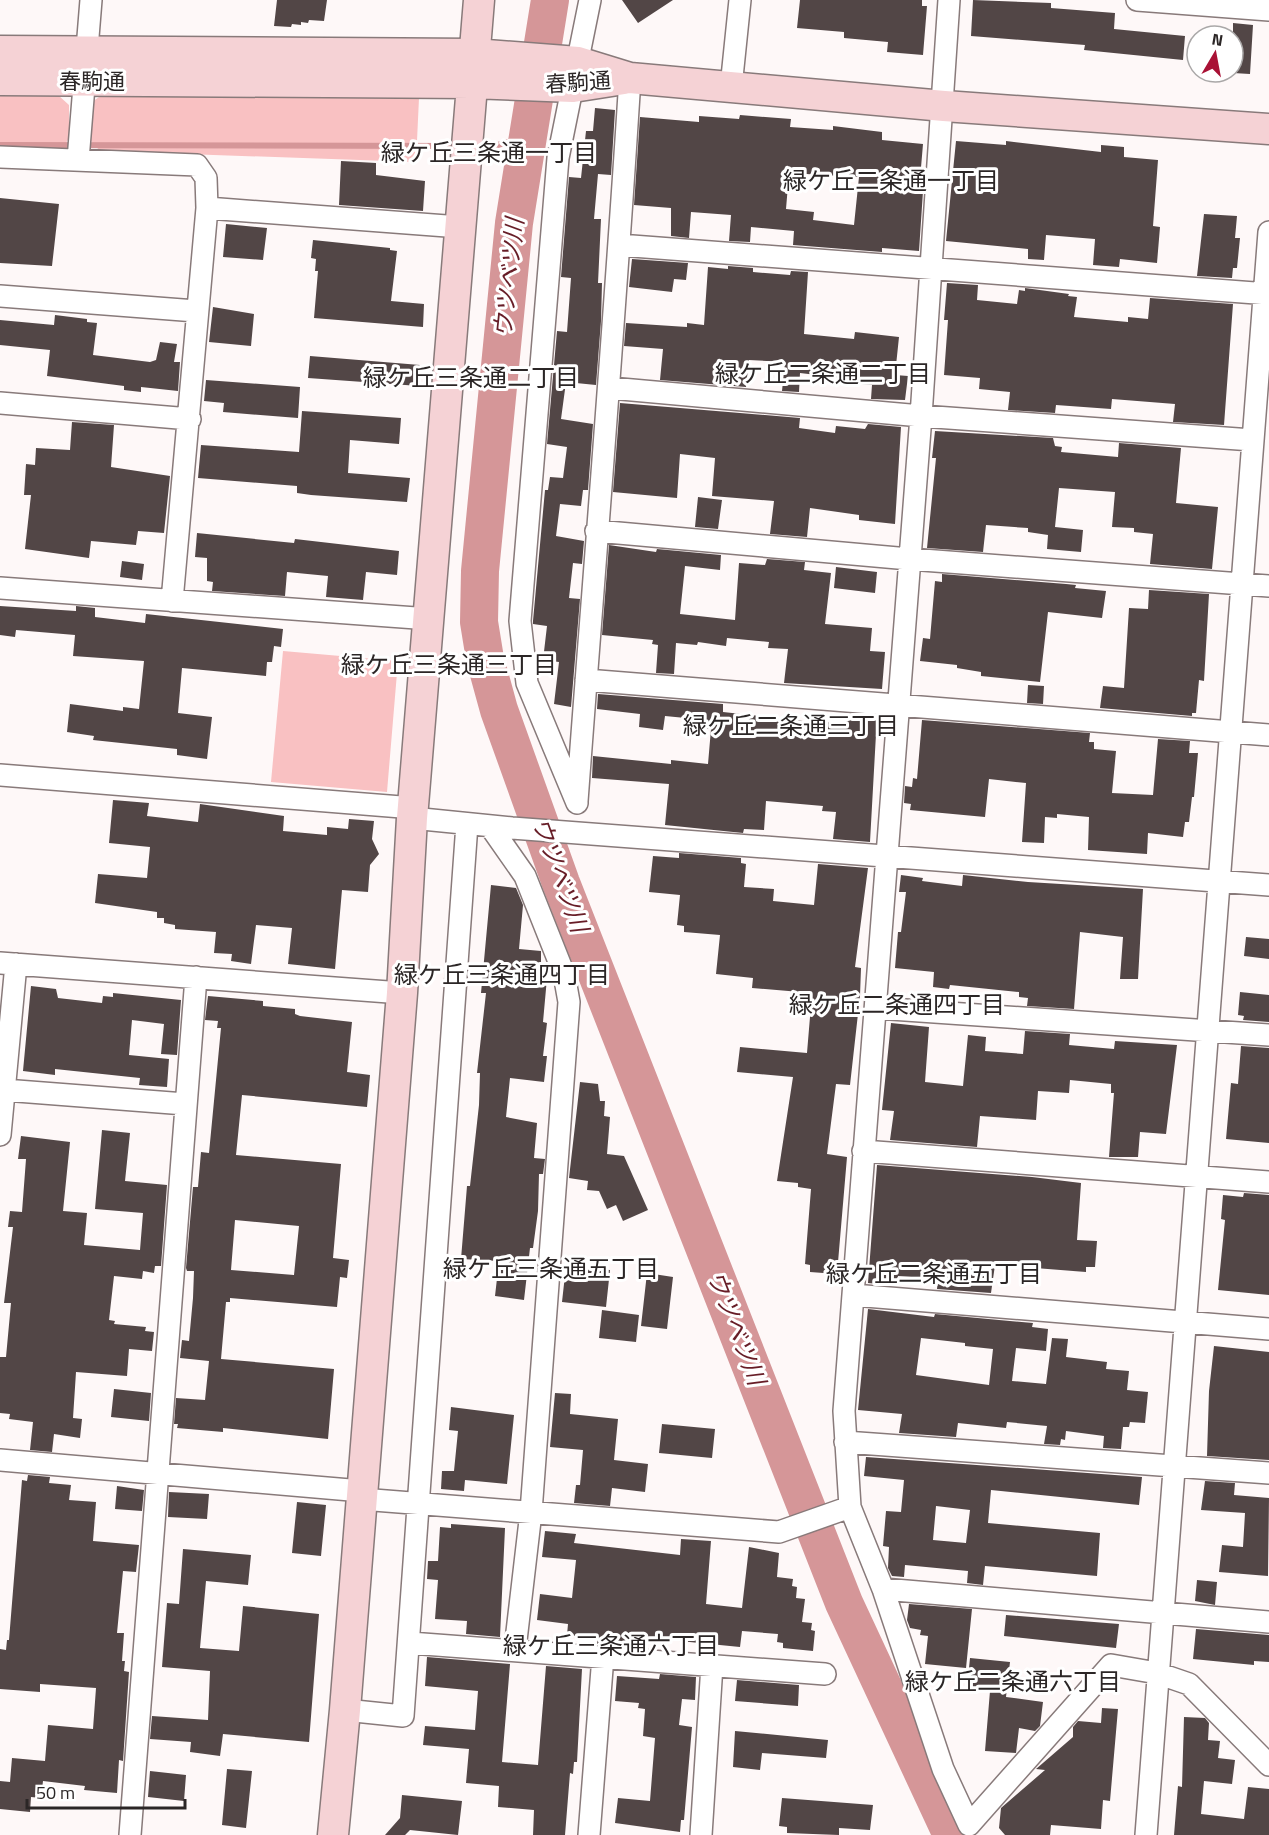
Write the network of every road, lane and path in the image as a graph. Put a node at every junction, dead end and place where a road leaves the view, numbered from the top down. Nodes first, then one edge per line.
1 (91, 0) edge
2 (478, 0) edge
3 (590, 0) edge
4 (740, 0) edge
5 (950, 0) edge
6 (1137, 0) edge
7 (1269, 10) edge
8 (0, 51) edge
9 (86, 66) junction
10 (486, 69) junction
11 (567, 74) junction
12 (630, 78) junction
13 (0, 80) edge
14 (731, 87) junction
15 (944, 106) junction
16 (1269, 129) edge
17 (0, 157) edge
18 (78, 160) junction
19 (207, 208) junction
20 (460, 227) junction
21 (1269, 232) edge
22 (619, 245) junction
23 (932, 269) junction
24 (1267, 294) edge
25 (0, 296) edge
26 (196, 311) junction
27 (610, 388) junction
28 (0, 403) edge
29 (921, 416) junction
30 (190, 419) junction
31 (1252, 440) junction
32 (596, 531) junction
33 (909, 560) junction
34 (1240, 583) junction
35 (1269, 586) edge
36 (0, 588) edge
37 (172, 601) junction
38 (430, 619) junction
39 (586, 680) junction
40 (899, 706) junction
41 (1232, 732) junction
42 (1269, 735) edge
43 (0, 775) edge
44 (577, 803) junction
45 (413, 813) junction
46 (467, 824) junction
47 (490, 826) junction
48 (573, 831) junction
49 (887, 858) junction
50 (1219, 882) junction
51 (1269, 885) edge
52 (8, 964) edge
53 (196, 978) junction
54 (402, 993) junction
55 (876, 1008) junction
56 (1206, 1029) junction
57 (1269, 1035) edge
58 (4, 1090) junction
59 (185, 1104) junction
60 (0, 1135) edge
61 (862, 1151) junction
62 (1196, 1176) junction
63 (1269, 1182) edge
64 (853, 1295) junction
65 (1183, 1322) junction
66 (1269, 1329) edge
67 (844, 1442) junction
68 (0, 1460) edge
69 (1173, 1465) junction
70 (157, 1472) junction
71 (1269, 1473) edge
72 (362, 1495) junction
73 (418, 1503) junction
74 (844, 1509) junction
75 (531, 1512) junction
76 (883, 1589) junction
77 (1162, 1614) junction
78 (1269, 1622) edge
79 (410, 1643) junction
80 (515, 1649) junction
81 (603, 1656) junction
82 (712, 1665) junction
83 (1157, 1673) junction
84 (825, 1674) dead end
85 (345, 1710) junction
86 (1269, 1765) edge
87 (130, 1835) edge
88 (333, 1835) edge
89 (590, 1835) edge
90 (701, 1835) edge
91 (1146, 1835) edge

1 - 9 street
2 - 10 street
3 - 11 street
4 - 14 street
5 - 15 street
6 - 7 street
8 - 9 street, 春駒通
9 - 10 street, 春駒通
9 - 13 street, 春駒通
9 - 18 street
10 - 11 street, 春駒通
10 - 20 street
11 - 12 street, 春駒通
11 - 44 street
12 - 14 street, 春駒通
12 - 22 street
14 - 15 street, 春駒通
15 - 16 street, 春駒通
15 - 23 street
17 - 18 street
18 - 19 street
19 - 20 street
19 - 26 street
20 - 38 street
21 - 24 street
22 - 23 street
22 - 27 street
23 - 24 street
23 - 29 street
24 - 31 street
25 - 26 street
26 - 30 street
27 - 29 street
27 - 32 street
28 - 30 street
29 - 31 street
29 - 33 street
30 - 37 street
31 - 34 street
32 - 33 street
32 - 39 street
33 - 34 street
33 - 40 street
34 - 35 street
34 - 41 street
36 - 37 street
37 - 38 street
38 - 45 street
39 - 40 street
39 - 44 street
40 - 41 street
40 - 49 street
41 - 42 street
41 - 50 street
43 - 45 street
44 - 48 street
45 - 46 street
45 - 54 street
46 - 47 street
46 - 73 street
47 - 48 street
47 - 75 street
48 - 49 street
49 - 50 street
49 - 55 street
50 - 51 street
50 - 56 street
52 - 53 street
52 - 58 street
53 - 54 street
53 - 59 street
54 - 72 street
55 - 56 street
55 - 61 street
56 - 57 street
56 - 62 street
58 - 59 street
58 - 60 street
59 - 70 street
61 - 62 street
61 - 64 street
62 - 63 street
62 - 65 street
64 - 65 street
64 - 67 street
65 - 66 street
65 - 69 street
67 - 69 street
67 - 74 street
68 - 70 street
69 - 71 street
69 - 77 street
70 - 72 street
70 - 87 street
72 - 73 street
72 - 85 street
73 - 75 street
73 - 79 street
74 - 75 street
74 - 76 street
75 - 80 street
76 - 77 street
76 - 83 street
77 - 78 street
77 - 83 street
79 - 80 street
79 - 85 street
80 - 81 street
81 - 82 street
81 - 89 street
82 - 84 street
82 - 90 street
83 - 86 street
83 - 91 street
85 - 88 street

